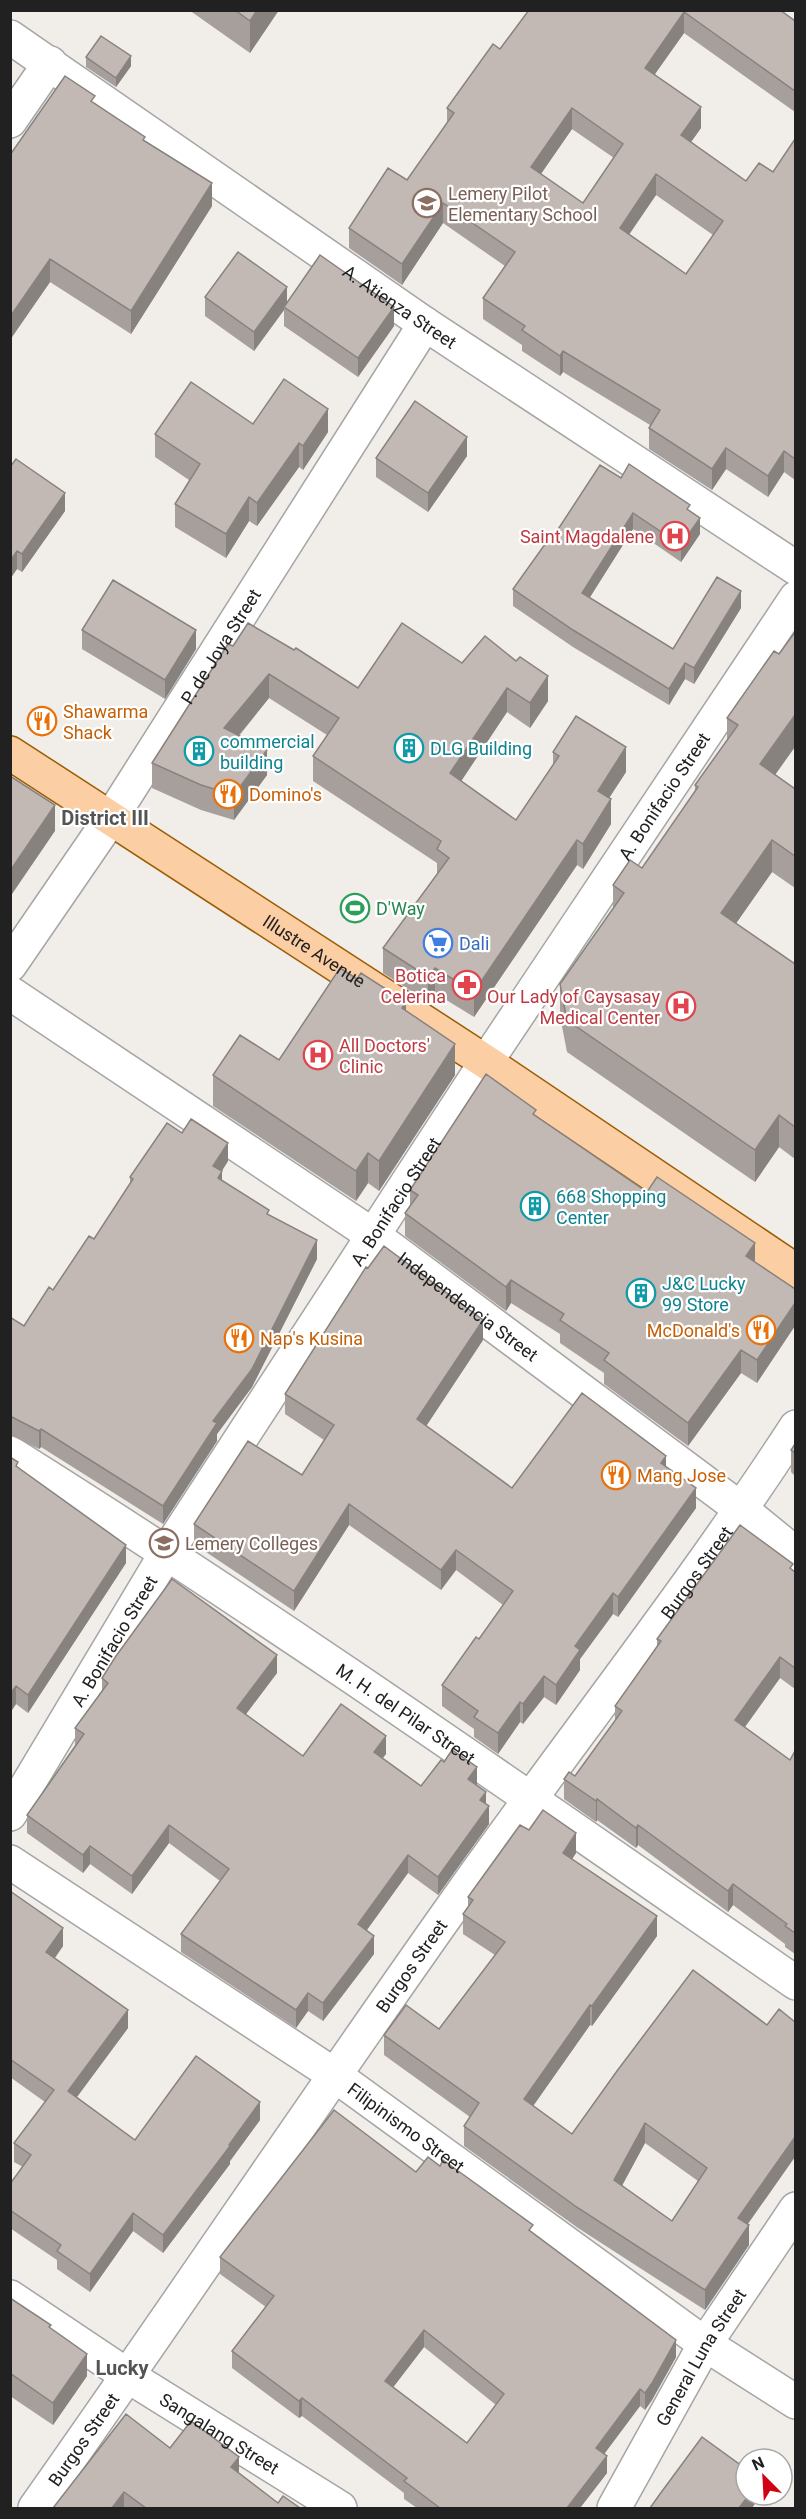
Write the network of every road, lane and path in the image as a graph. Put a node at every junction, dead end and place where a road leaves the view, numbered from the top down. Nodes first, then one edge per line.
1 (10, 37) edge
2 (50, 63) junction
3 (10, 121) edge
4 (425, 324) junction
5 (795, 568) edge
6 (795, 598) edge
7 (10, 753) edge
8 (111, 818) junction
9 (10, 965) edge
10 (10, 993) edge
11 (486, 1062) junction
12 (374, 1236) junction
13 (795, 1271) edge
14 (795, 1427) edge
15 (10, 1453) edge
16 (742, 1510) junction
17 (167, 1552) junction
18 (795, 1554) edge
19 (530, 1798) junction
20 (10, 1814) edge
21 (10, 1862) edge
22 (795, 1983) edge
23 (333, 2074) junction
24 (795, 2209) edge
25 (10, 2297) edge
26 (705, 2344) junction
27 (128, 2376) junction
28 (795, 2402) edge
29 (35, 2508) edge
30 (340, 2508) edge
31 (614, 2508) edge

1 - 2 street, A. Atienza Street
2 - 3 street
2 - 4 street, A. Atienza Street
4 - 5 street, A. Atienza Street
4 - 8 street, P. de Joya Street
6 - 11 street, A. Bonifacio Street
7 - 8 main road, Illustre Avenue
8 - 9 street, P. de Joya Street
8 - 11 main road, Illustre Avenue
10 - 12 street, Independencia Street
11 - 12 street, A. Bonifacio Street
11 - 13 main road, Illustre Avenue
12 - 16 street, Independencia Street
12 - 17 street, A. Bonifacio Street
14 - 16 street, Burgos Street
15 - 17 street, M. H. del Pilar Street
16 - 18 street, Independencia Street
16 - 19 street, Burgos Street
17 - 19 street, M. H. del Pilar Street
17 - 20 street, A. Bonifacio Street
19 - 22 street, M. H. del Pilar Street
19 - 23 street, Burgos Street
21 - 23 street, Filipinismo Street
23 - 26 street, Filipinismo Street
23 - 27 street, Burgos Street
24 - 26 street, General Luna Street
25 - 27 street, Sangalang Street
26 - 28 street, Filipinismo Street
26 - 31 street, General Luna Street
27 - 29 street, Burgos Street
27 - 30 street, Sangalang Street

